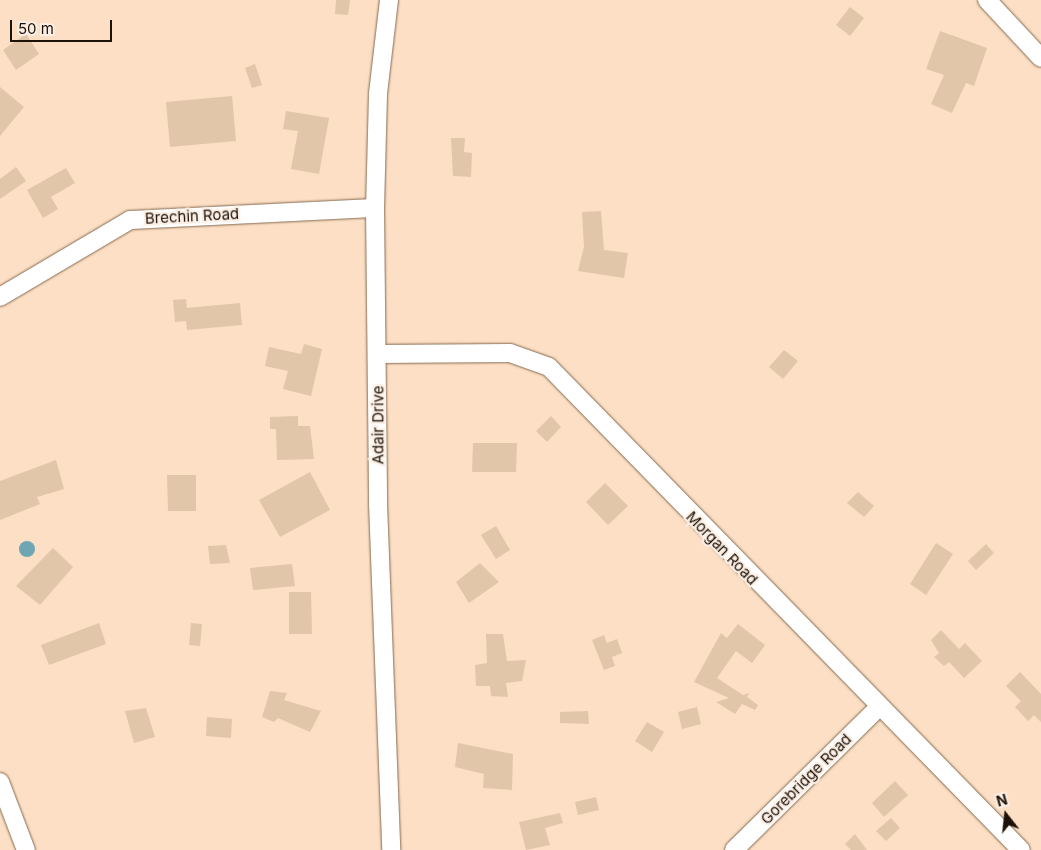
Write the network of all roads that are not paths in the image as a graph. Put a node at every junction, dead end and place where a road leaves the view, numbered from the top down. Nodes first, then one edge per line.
1 (388, 0) edge
2 (987, 0) edge
3 (1041, 58) edge
4 (375, 208) junction
5 (0, 296) edge
6 (378, 354) junction
7 (878, 708) junction
8 (0, 782) edge
9 (26, 850) edge
10 (391, 850) edge
11 (734, 850) edge
12 (1021, 850) edge

1 - 4 street, Adair Drive
2 - 3 street
4 - 5 street, Brechin Road
4 - 6 street, Adair Drive
6 - 7 street, Morgan Road
6 - 10 street, Adair Drive
7 - 11 street, Gorebridge Road
7 - 12 street, Morgan Road
8 - 9 street

